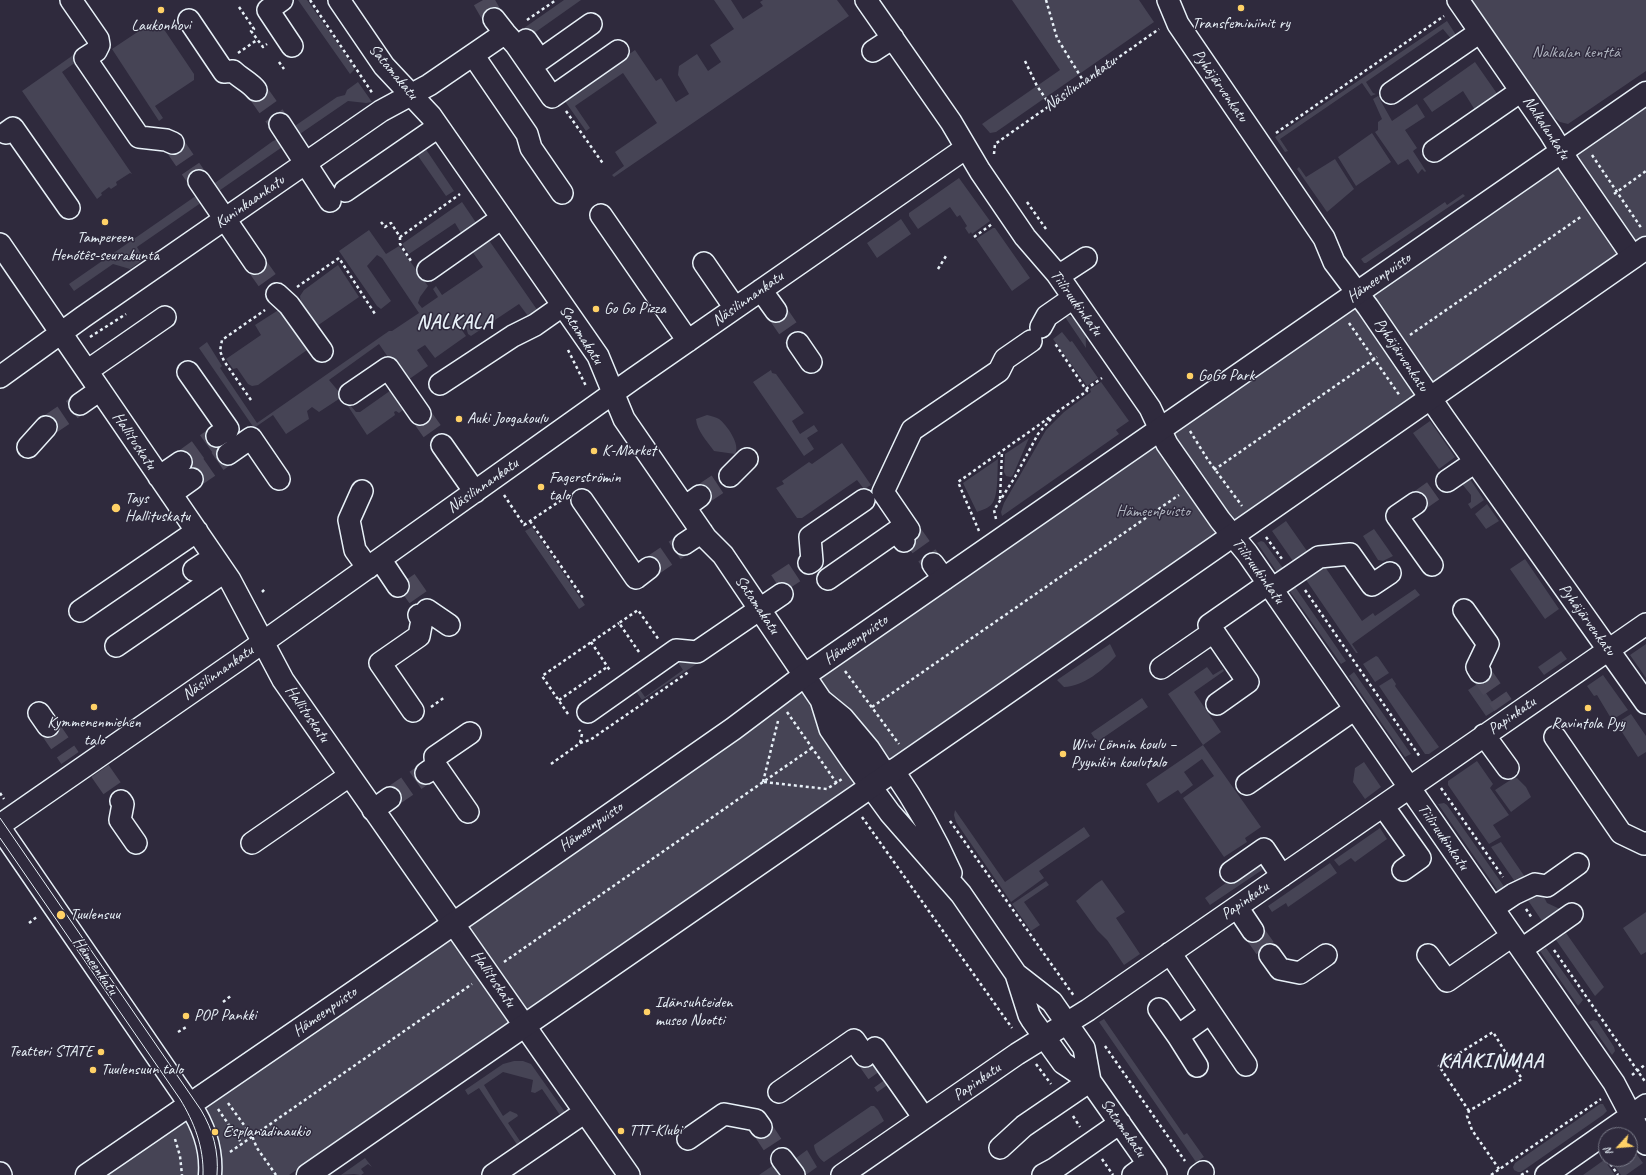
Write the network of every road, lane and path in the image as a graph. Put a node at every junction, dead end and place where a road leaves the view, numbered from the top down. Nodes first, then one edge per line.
1 (71, 0) edge
2 (282, 0) edge
3 (310, 0) edge
4 (339, 0) edge
5 (556, 0) edge
6 (866, 0) edge
7 (1046, 0) edge
8 (239, 7) dead end
9 (1453, 7) edge
10 (1171, 9) edge
11 (189, 20) dead end
12 (591, 24) dead end
13 (507, 25) junction
14 (1480, 32) junction
15 (893, 38) junction
16 (257, 40) junction
17 (267, 44) dead end
18 (292, 46) dead end
19 (618, 51) dead end
20 (873, 51) dead end
21 (237, 54) dead end
22 (472, 55) junction
23 (1025, 61) dead end
24 (1084, 82) junction
25 (256, 90) tunnel mouth
26 (1521, 91) junction
27 (1391, 93) dead end
28 (1646, 93) edge
29 (411, 95) junction
30 (552, 97) junction
31 (376, 100) dead end
32 (1050, 105) junction
33 (280, 124) tunnel mouth
34 (438, 127) junction
35 (6, 133) dead end
36 (1271, 136) dead end
37 (173, 143) tunnel mouth
38 (966, 148) junction
39 (1434, 151) dead end
40 (1562, 152) junction
41 (1591, 153) dead end
42 (994, 154) dead end
43 (306, 163) junction
44 (604, 165) dead end
45 (1646, 171) edge
46 (199, 181) tunnel mouth
47 (1617, 191) junction
48 (562, 193) dead end
49 (460, 194) dead end
50 (1613, 195) dead end
51 (69, 208) dead end
52 (1587, 214) dead end
53 (601, 215) dead end
54 (502, 218) junction
55 (225, 219) junction
56 (381, 222) dead end
57 (995, 222) dead end
58 (1646, 234) edge
59 (974, 236) dead end
60 (400, 237) junction
61 (0, 244) edge
62 (1640, 253) edge
63 (946, 256) dead end
64 (1086, 258) dead end
65 (256, 263) tunnel mouth
66 (704, 263) dead end
67 (938, 269) dead end
68 (428, 270) joint
69 (1057, 274) junction
70 (762, 290) junction
71 (1358, 293) junction
72 (277, 294) tunnel mouth
73 (1079, 305) junction
74 (562, 306) junction
75 (735, 308) junction
76 (776, 311) tunnel mouth
77 (165, 317) dead end
78 (1349, 322) dead end
79 (62, 333) junction
80 (1041, 336) junction
81 (1405, 338) dead end
82 (688, 341) junction
83 (798, 343) tunnel mouth
84 (322, 351) dead end
85 (1379, 356) dead end
86 (1374, 359) junction
87 (811, 362) dead end
88 (87, 371) junction
89 (188, 372) dead end
90 (0, 377) edge
91 (1102, 378) dead end
92 (440, 384) dead end
93 (1086, 389) junction
94 (100, 390) junction
95 (350, 394) dead end
96 (613, 394) junction
97 (1430, 398) junction
98 (1404, 402) dead end
99 (80, 404) tunnel mouth
100 (1057, 412) junction
101 (420, 414) tunnel mouth
102 (1187, 426) dead end
103 (46, 427) tunnel mouth
104 (1161, 430) junction
105 (442, 445) tunnel mouth
106 (28, 447) dead end
107 (1002, 451) junction
108 (747, 459) dead end
109 (1473, 459) junction
110 (1215, 470) junction
111 (1210, 473) dead end
112 (730, 476) tunnel mouth
113 (159, 477) junction
114 (1445, 478) tunnel mouth
115 (279, 479) dead end
116 (362, 491) dead end
117 (501, 491) dead end
118 (475, 492) junction
119 (1182, 493) dead end
120 (171, 494) junction
121 (582, 500) joint
122 (864, 500) dead end
123 (1000, 500) junction
124 (1416, 503) tunnel mouth
125 (530, 521) junction
126 (1253, 521) junction
127 (998, 525) dead end
128 (196, 531) junction
129 (702, 532) junction
130 (1232, 535) junction
131 (981, 537) dead end
132 (684, 544) tunnel mouth
133 (378, 560) junction
134 (809, 563) dead end
135 (219, 564) junction
136 (1432, 565) dead end
137 (649, 568) tunnel mouth
138 (194, 570) dead end
139 (1390, 573) dead end
140 (1294, 574) junction
141 (828, 580) dead end
142 (402, 583) tunnel mouth
143 (1270, 587) junction
144 (265, 589) dead end
145 (780, 589) tunnel mouth
146 (262, 592) dead end
147 (583, 598) dead end
148 (757, 605) junction
149 (1464, 610) dead end
150 (80, 611) dead end
151 (619, 623) junction
152 (1646, 624) edge
153 (448, 625) dead end
154 (1213, 632) junction
155 (263, 642) junction
156 (591, 642) junction
157 (116, 646) dead end
158 (1608, 650) junction
159 (669, 655) junction
160 (607, 667) junction
161 (650, 668) junction
162 (1161, 668) dead end
163 (845, 671) dead end
164 (1480, 672) tunnel mouth
165 (805, 675) junction
166 (673, 683) dead end
167 (622, 688) junction
168 (778, 694) junction
169 (445, 696) dead end
170 (559, 700) junction
171 (1646, 703) edge
172 (1217, 704) dead end
173 (872, 707) junction
174 (1355, 709) junction
175 (419, 711) joint
176 (779, 716) dead end
177 (580, 717) junction
178 (470, 733) dead end
179 (1484, 735) junction
180 (1555, 737) dead end
181 (896, 741) dead end
182 (580, 743) junction
183 (812, 748) junction
184 (551, 764) dead end
185 (1508, 768) dead end
186 (1431, 773) junction
187 (349, 776) junction
188 (883, 777) junction
189 (763, 782) junction
190 (1247, 784) dead end
191 (1409, 788) junction
192 (390, 798) tunnel mouth
193 (121, 802) tunnel mouth
194 (1383, 806) junction
195 (372, 810) junction
196 (468, 812) dead end
197 (860, 814) dead end
198 (946, 816) dead end
199 (0, 825) edge
200 (0, 828) edge
201 (136, 842) dead end
202 (1646, 842) edge
203 (252, 843) dead end
204 (1578, 864) dead end
205 (1403, 870) dead end
206 (1231, 872) dead end
207 (1282, 876) junction
208 (961, 894) junction
209 (1514, 894) junction
210 (1237, 907) junction
211 (927, 908) dead end
212 (1493, 908) junction
213 (94, 910) dead end
214 (1572, 914) dead end
215 (80, 920) dead end
216 (453, 923) junction
217 (1253, 931) tunnel mouth
218 (1543, 934) junction
219 (1517, 942) junction
220 (1170, 954) junction
221 (1270, 955) tunnel mouth
222 (1326, 955) dead end
223 (1428, 955) dead end
224 (501, 964) dead end
225 (1016, 974) junction
226 (476, 982) dead end
227 (232, 995) dead end
228 (223, 1002) dead end
229 (1159, 1009) dead end
230 (1210, 1014) junction
231 (1075, 1018) junction
232 (188, 1026) dead end
233 (525, 1026) junction
234 (178, 1032) dead end
235 (1178, 1036) junction
236 (1044, 1037) junction
237 (1104, 1046) dead end
238 (1646, 1064) edge
239 (1246, 1065) dead end
240 (1197, 1066) dead end
241 (1638, 1070) junction
242 (1090, 1080) junction
243 (1646, 1083) edge
244 (886, 1086) tunnel mouth
245 (1616, 1087) junction
246 (779, 1092) dead end
247 (226, 1101) dead end
248 (190, 1104) junction
249 (217, 1108) dead end
250 (1469, 1111) junction
251 (1638, 1111) edge
252 (585, 1112) junction
253 (919, 1122) junction
254 (1120, 1123) junction
255 (761, 1127) tunnel mouth
256 (173, 1134) dead end
257 (252, 1136) junction
258 (688, 1139) dead end
259 (242, 1144) junction
260 (1646, 1144) edge
261 (1000, 1148) dead end
262 (225, 1156) dead end
263 (1499, 1169) junction
264 (1196, 1170) edge
265 (1146, 1171) edge
266 (87, 1175) edge
267 (182, 1175) edge
268 (210, 1175) edge
269 (276, 1175) edge
270 (308, 1175) edge
271 (493, 1175) edge
272 (629, 1175) edge
273 (842, 1175) edge
274 (1042, 1175) edge
275 (1491, 1175) edge
276 (1546, 1175) edge

1 - 37 street
2 - 18 street
3 - 31 path
4 - 29 street, Satamakatu
5 - 13 path
6 - 15 street, Tiiliruukinkatu
7 - 24 path
8 - 16 path
9 - 14 street, Nalkalankatu
9 - 36 path
10 - 24 path, Näsilinnankatu
10 - 71 street, Pyhäjärvenkatu
11 - 25 street
12 - 13 street
13 - 22 street, Kuninkaankatu
13 - 30 street
14 - 26 street, Nalkalankatu
14 - 27 street
15 - 20 street
15 - 38 street, Tiiliruukinkatu
16 - 17 path
16 - 21 path
19 - 30 street
22 - 29 street, Kuninkaankatu
22 - 48 street
23 - 32 path
24 - 32 path, Näsilinnankatu
26 - 39 street
26 - 40 street, Nalkalankatu
28 - 40 main road, Hämeenpuisto
29 - 34 street, Satamakatu
29 - 43 street, Kuninkaankatu
30 - 44 path
32 - 42 path, Näsilinnankatu
33 - 43 street
34 - 43 street
34 - 54 street, Satamakatu
35 - 51 street
38 - 69 street, Tiiliruukinkatu
38 - 70 street, Näsilinnankatu
40 - 62 street, Nalkalankatu
40 - 71 main road, Hämeenpuisto
41 - 47 path
43 - 55 street, Kuninkaankatu
45 - 47 path
46 - 55 street
47 - 50 path
47 - 58 path
49 - 60 path
52 - 81 path
53 - 82 street
54 - 68 street
54 - 74 street, Satamakatu
55 - 65 street
55 - 79 street, Kuninkaankatu
56 - 60 path
57 - 59 path
60 - 68 path
61 - 79 street, Hallituskatu
62 - 97 main road
63 - 67 path
64 - 69 street
66 - 75 street
69 - 73 street, Tiiliruukinkatu
70 - 75 street, Näsilinnankatu
70 - 76 street
71 - 97 street, Pyhäjärvenkatu
71 - 104 main road, Hämeenpuisto
72 - 84 street
73 - 80 street
73 - 104 street, Tiiliruukinkatu
74 - 92 street
74 - 96 street, Satamakatu
75 - 82 street, Näsilinnankatu
77 - 88 street
78 - 86 path
79 - 88 street, Hallituskatu
79 - 90 street, Kuninkaankatu
80 - 93 path
80 - 141 street
82 - 96 street, Näsilinnankatu
83 - 87 street
85 - 86 path
86 - 98 path
86 - 110 path
88 - 94 street, Hallituskatu
89 - 115 street
91 - 93 path
93 - 100 path
94 - 99 street
94 - 113 street, Hallituskatu
95 - 101 street
96 - 118 street, Näsilinnankatu
96 - 129 street, Satamakatu
97 - 109 street, Pyhäjärvenkatu
97 - 126 main road
100 - 107 path
100 - 123 path
102 - 110 path
103 - 106 street
104 - 130 street, Tiiliruukinkatu
104 - 165 main road, Hämeenpuisto
105 - 118 street
107 - 123 path
107 - 131 path
108 - 112 street
109 - 114 street
109 - 158 street, Pyhäjärvenkatu
110 - 111 path
110 - 126 path
113 - 120 street, Hallituskatu
113 - 120 street
116 - 133 street
117 - 125 path
118 - 133 street, Näsilinnankatu
119 - 173 path
120 - 128 street, Hallituskatu
121 - 125 path
121 - 137 street
122 - 134 street
123 - 127 path
124 - 136 street
125 - 147 path
126 - 130 main road
126 - 140 path
128 - 135 street, Hallituskatu
128 - 150 street
129 - 132 street
129 - 148 street, Satamakatu
130 - 143 street, Tiiliruukinkatu
130 - 188 main road
133 - 142 street
133 - 155 street, Näsilinnankatu
135 - 138 street
135 - 155 street, Hallituskatu
135 - 157 street
139 - 140 street
140 - 143 street
140 - 186 path
143 - 154 street
143 - 174 street, Tiiliruukinkatu
144 - 146 path
145 - 148 street
148 - 159 street
148 - 165 street, Satamakatu
149 - 164 street
151 - 156 path
151 - 159 path
151 - 161 path
152 - 158 street, Papinkatu
153 - 175 street
154 - 162 street
154 - 172 street
155 - 187 street, Hallituskatu
155 - 199 street, Näsilinnankatu
156 - 160 path
156 - 170 path
158 - 171 street, Pyhäjärvenkatu
158 - 179 street, Papinkatu
159 - 161 street
160 - 167 path
160 - 170 path
161 - 167 street
163 - 173 path
165 - 168 main road, Hämeenpuisto
165 - 188 street, Satamakatu
166 - 182 path
167 - 177 street
168 - 183 path
168 - 216 main road, Hämeenpuisto
169 - 175 path
170 - 177 path
173 - 181 path
174 - 190 street
174 - 191 street, Tiiliruukinkatu
176 - 189 path
177 - 182 path
178 - 196 street
179 - 185 street
179 - 186 street, Papinkatu
180 - 202 street
182 - 184 path
183 - 189 path
183 - 189 path
186 - 191 street, Papinkatu
186 - 209 path
187 - 195 street, Hallituskatu
187 - 203 street
188 - 208 street, Satamakatu
188 - 208 street, Satamakatu
188 - 233 main road
189 - 224 path
191 - 194 street, Papinkatu
191 - 212 street, Tiiliruukinkatu
192 - 195 street
193 - 201 street
194 - 205 street
194 - 207 street, Papinkatu
195 - 216 street, Hallituskatu
197 - 211 path
198 - 231 path
200 - 248 street, Hämeenkatu
204 - 209 street
206 - 207 street
207 - 210 street, Papinkatu
208 - 225 street, Satamakatu
209 - 212 street
209 - 218 path
210 - 217 street
210 - 220 street, Papinkatu
212 - 219 street, Tiiliruukinkatu
213 - 215 path
214 - 218 street
216 - 233 street, Hallituskatu
216 - 248 main road, Hämeenpuisto
218 - 219 street
218 - 241 path
219 - 223 street
219 - 245 street, Tiiliruukinkatu
220 - 230 street
220 - 231 street, Papinkatu
221 - 222 street
225 - 231 street, Satamakatu
225 - 236 street, Satamakatu
226 - 257 path
227 - 228 path
229 - 235 street
230 - 235 street
230 - 239 street
231 - 236 street, Papinkatu
231 - 242 street, Satamakatu
232 - 234 path
233 - 252 street, Hallituskatu
233 - 270 main road
235 - 240 street
236 - 242 street, Satamakatu
236 - 253 street, Papinkatu
237 - 264 path
238 - 241 path
241 - 243 path
241 - 245 path
242 - 254 street, Satamakatu
242 - 261 street
244 - 253 street
245 - 251 street, Tiiliruukinkatu
245 - 263 path
246 - 253 street
247 - 257 path
248 - 266 main road, Hämeenpuisto
248 - 268 main road
249 - 259 path
250 - 250 path
250 - 263 path
251 - 260 street, Tiiliruukinkatu
251 - 276 street
252 - 271 street
252 - 272 street, Hallituskatu
253 - 273 street, Papinkatu
254 - 265 street, Satamakatu
254 - 274 street
255 - 258 street
256 - 267 path
257 - 259 path
257 - 269 path
259 - 262 path
263 - 275 path

